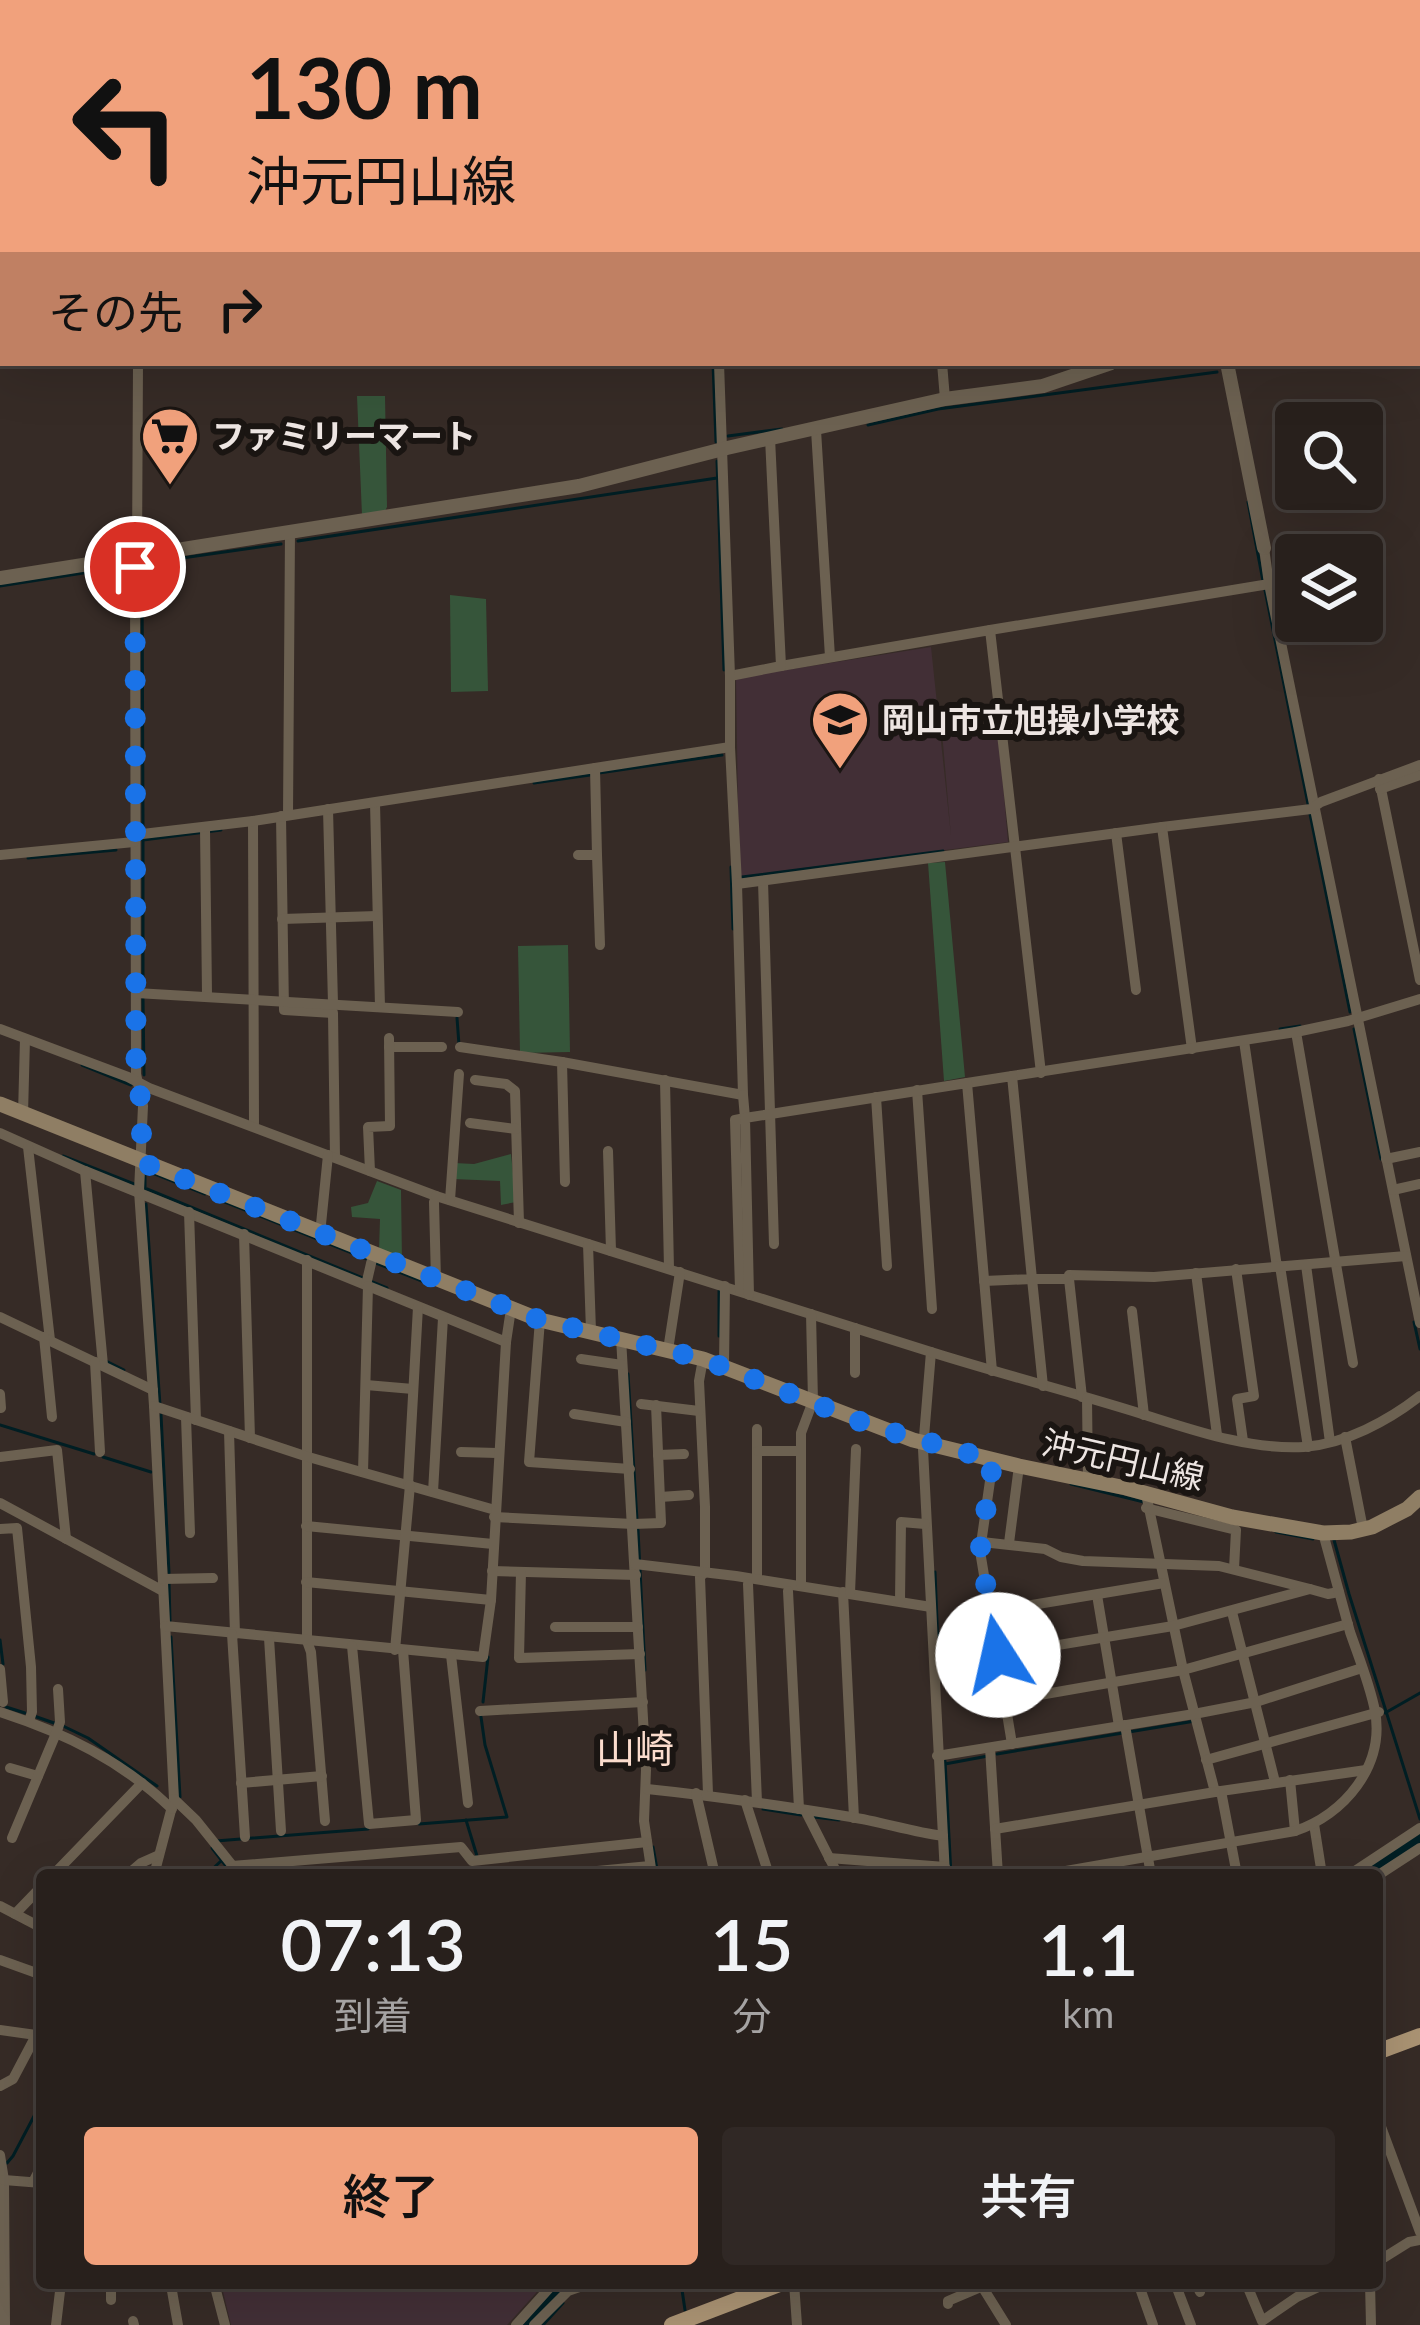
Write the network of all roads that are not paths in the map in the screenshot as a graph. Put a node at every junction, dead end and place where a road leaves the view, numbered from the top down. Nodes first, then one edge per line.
1 (138, 366) edge
2 (719, 366) edge
3 (942, 366) edge
4 (1102, 366) edge
5 (1228, 366) edge
6 (945, 399) junction
7 (816, 430) junction
8 (770, 438) junction
9 (722, 449) junction
10 (290, 532) junction
11 (1264, 548) joint
12 (137, 556) junction
13 (0, 578) edge
14 (1266, 585) junction
15 (991, 633) junction
16 (830, 657) junction
17 (781, 666) junction
18 (730, 676) junction
19 (730, 747) junction
20 (1420, 765) edge
21 (595, 772) junction
22 (1420, 775) edge
23 (1380, 784) junction
24 (375, 806) junction
25 (1310, 808) junction
26 (328, 812) junction
27 (285, 815) junction
28 (253, 824) junction
29 (1162, 827) junction
30 (205, 831) junction
31 (1116, 833) junction
32 (139, 837) junction
33 (1014, 844) junction
34 (0, 855) edge
35 (578, 855) dead end
36 (597, 855) junction
37 (764, 881) junction
38 (737, 884) junction
39 (377, 916) junction
40 (331, 917) junction
41 (282, 919) junction
42 (600, 945) dead end
43 (1420, 980) edge
44 (1136, 990) dead end
45 (141, 993) junction
46 (207, 995) junction
47 (1420, 999) edge
48 (254, 1002) junction
49 (283, 1003) junction
50 (333, 1004) junction
51 (380, 1007) junction
52 (458, 1012) dead end
53 (1357, 1018) junction
54 (0, 1029) edge
55 (1296, 1032) junction
56 (24, 1041) junction
57 (1244, 1041) junction
58 (442, 1047) dead end
59 (460, 1047) dead end
60 (1192, 1049) junction
61 (562, 1066) junction
62 (1041, 1072) junction
63 (459, 1074) dead end
64 (1012, 1076) junction
65 (475, 1080) dead end
66 (138, 1083) junction
67 (967, 1083) junction
68 (665, 1084) junction
69 (917, 1090) junction
70 (742, 1095) junction
71 (876, 1096) junction
72 (0, 1104) edge
73 (771, 1110) junction
74 (745, 1118) junction
75 (470, 1123) dead end
76 (254, 1126) junction
77 (516, 1129) junction
78 (28, 1132) junction
79 (0, 1133) edge
80 (608, 1151) dead end
81 (1420, 1152) edge
82 (330, 1158) junction
83 (1386, 1159) junction
84 (141, 1162) junction
85 (85, 1171) junction
86 (370, 1171) junction
87 (565, 1182) dead end
88 (1420, 1184) edge
89 (1393, 1190) junction
90 (140, 1191) junction
91 (435, 1199) junction
92 (450, 1200) junction
93 (189, 1212) junction
94 (519, 1223) junction
95 (244, 1234) junction
96 (320, 1234) junction
97 (774, 1244) dead end
98 (588, 1247) junction
99 (611, 1251) junction
100 (1407, 1257) edge
101 (372, 1259) junction
102 (307, 1260) junction
103 (1337, 1262) junction
104 (1306, 1264) junction
105 (887, 1266) dead end
106 (1279, 1267) junction
107 (1236, 1269) junction
108 (676, 1273) junction
109 (1196, 1273) junction
110 (1069, 1279) junction
111 (436, 1280) junction
112 (1032, 1280) junction
113 (985, 1281) junction
114 (367, 1282) junction
115 (724, 1289) junction
116 (745, 1292) junction
117 (418, 1307) junction
118 (932, 1309) dead end
119 (1132, 1311) dead end
120 (510, 1313) junction
121 (810, 1316) junction
122 (0, 1317) edge
123 (443, 1318) junction
124 (1420, 1323) edge
125 (539, 1324) junction
126 (854, 1330) junction
127 (591, 1331) junction
128 (49, 1337) junction
129 (506, 1340) junction
130 (621, 1343) junction
131 (668, 1350) junction
132 (930, 1354) junction
133 (581, 1359) dead end
134 (101, 1362) junction
135 (702, 1363) junction
136 (1353, 1364) dead end
137 (622, 1365) junction
138 (724, 1366) junction
139 (992, 1371) junction
140 (855, 1373) dead end
141 (366, 1385) junction
142 (1042, 1386) junction
143 (413, 1389) junction
144 (153, 1390) junction
145 (0, 1394) edge
146 (1420, 1396) edge
147 (1085, 1398) junction
148 (641, 1404) dead end
149 (811, 1405) junction
150 (656, 1406) junction
151 (158, 1407) junction
152 (1, 1408) edge
153 (699, 1411) junction
154 (574, 1414) dead end
155 (1144, 1414) junction
156 (52, 1417) dead end
157 (191, 1418) junction
158 (629, 1427) junction
159 (657, 1429) junction
160 (757, 1429) dead end
161 (229, 1431) junction
162 (1217, 1435) junction
163 (250, 1438) junction
164 (1346, 1439) junction
165 (1243, 1441) junction
166 (1330, 1442) junction
167 (924, 1446) junction
168 (1308, 1447) junction
169 (856, 1449) dead end
170 (758, 1451) junction
171 (801, 1451) junction
172 (100, 1452) dead end
173 (461, 1452) dead end
174 (497, 1453) junction
175 (684, 1454) dead end
176 (658, 1455) junction
177 (305, 1456) junction
178 (0, 1457) edge
179 (992, 1464) junction
180 (630, 1469) junction
181 (1018, 1470) junction
182 (363, 1472) junction
183 (1088, 1482) junction
184 (409, 1485) junction
185 (433, 1492) junction
186 (689, 1496) dead end
187 (660, 1497) junction
188 (1420, 1497) edge
189 (1146, 1502) junction
190 (0, 1504) edge
191 (495, 1514) junction
192 (636, 1524) junction
193 (926, 1524) junction
194 (306, 1526) junction
195 (0, 1529) edge
196 (1363, 1529) junction
197 (190, 1533) dead end
198 (1323, 1534) junction
199 (406, 1536) junction
200 (66, 1539) junction
201 (982, 1542) junction
202 (1010, 1543) junction
203 (493, 1544) junction
204 (1160, 1565) junction
205 (638, 1567) junction
206 (1234, 1569) junction
207 (492, 1571) junction
208 (521, 1572) junction
209 (703, 1574) junction
210 (214, 1578) dead end
211 (753, 1581) junction
212 (166, 1582) junction
213 (306, 1582) junction
214 (1164, 1583) junction
215 (795, 1588) junction
216 (1310, 1589) junction
217 (400, 1592) junction
218 (1340, 1592) junction
219 (844, 1594) junction
220 (1097, 1595) junction
221 (491, 1600) junction
222 (900, 1601) junction
223 (931, 1606) junction
224 (990, 1612) junction
225 (1232, 1612) junction
226 (1348, 1624) junction
227 (1173, 1626) junction
228 (169, 1627) junction
229 (556, 1627) dead end
230 (638, 1627) junction
231 (234, 1634) junction
232 (269, 1638) junction
233 (1104, 1639) junction
234 (307, 1641) junction
235 (352, 1646) junction
236 (399, 1650) junction
237 (640, 1654) junction
238 (452, 1655) junction
239 (998, 1655) junction
240 (1244, 1655) junction
241 (1362, 1668) junction
242 (0, 1669) edge
243 (1183, 1670) junction
244 (1112, 1682) junction
245 (58, 1689) dead end
246 (1005, 1701) junction
247 (643, 1702) junction
248 (1256, 1702) junction
249 (2, 1707) edge
250 (480, 1711) dead end
251 (1379, 1712) junction
252 (30, 1718) junction
253 (1195, 1719) junction
254 (58, 1727) junction
255 (1124, 1730) junction
256 (1012, 1744) junction
257 (1267, 1746) junction
258 (990, 1753) junction
259 (938, 1756) junction
260 (1209, 1760) junction
261 (10, 1768) dead end
262 (1366, 1770) junction
263 (38, 1776) junction
264 (322, 1776) junction
265 (278, 1780) junction
266 (1290, 1780) junction
267 (1275, 1782) junction
268 (142, 1783) junction
269 (241, 1783) junction
270 (650, 1789) junction
271 (1218, 1792) junction
272 (702, 1794) junction
273 (751, 1801) junction
274 (467, 1803) dead end
275 (173, 1804) junction
276 (1138, 1806) junction
277 (802, 1809) junction
278 (854, 1818) junction
279 (325, 1821) dead end
280 (1314, 1825) junction
281 (1420, 1828) edge
282 (994, 1829) junction
283 (1295, 1831) junction
284 (281, 1832) dead end
285 (943, 1835) junction
286 (12, 1838) dead end
287 (244, 1838) dead end
288 (647, 1842) junction
289 (1231, 1843) junction
290 (1410, 1846) edge
291 (159, 1855) junction
292 (1148, 1857) junction
293 (829, 1858) junction
294 (862, 1860) junction
295 (58, 1869) edge
296 (133, 1869) edge
297 (156, 1869) edge
298 (235, 1869) edge
299 (245, 1869) edge
300 (651, 1869) edge
301 (714, 1869) edge
302 (768, 1869) edge
303 (835, 1869) edge
304 (867, 1869) edge
305 (930, 1869) edge
306 (945, 1869) edge
307 (997, 1869) edge
308 (1077, 1869) edge
309 (1150, 1869) edge
310 (1236, 1869) edge
311 (1321, 1869) edge
312 (1361, 1869) edge
313 (1383, 1871) edge
314 (36, 1892) edge
315 (0, 1906) edge
316 (15, 1914) junction
317 (36, 1925) edge
318 (0, 1960) edge
319 (36, 1973) edge
320 (0, 2030) edge
321 (36, 2030) edge
322 (36, 2036) edge
323 (1420, 2036) edge
324 (1383, 2050) edge
325 (0, 2086) edge
326 (1383, 2133) edge
327 (2, 2167) edge
328 (36, 2181) edge
329 (2, 2200) edge
330 (1420, 2236) edge
331 (2, 2249) edge
332 (1383, 2257) edge
333 (60, 2289) edge
334 (111, 2289) edge
335 (216, 2289) edge
336 (549, 2289) edge
337 (574, 2289) edge
338 (767, 2289) edge
339 (794, 2289) edge
340 (973, 2289) edge
341 (984, 2289) edge
342 (1177, 2289) edge
343 (1248, 2289) edge
344 (1314, 2289) edge
345 (1370, 2289) edge
346 (172, 2291) dead end
347 (1141, 2291) dead end
348 (2, 2294) edge
349 (111, 2300) dead end
350 (948, 2304) dead end
351 (679, 2324) edge
352 (1257, 2324) edge
353 (5, 2325) edge
354 (56, 2325) edge
355 (178, 2325) edge
356 (225, 2325) edge
357 (516, 2325) edge
358 (534, 2325) edge
359 (797, 2325) edge
360 (1006, 2325) edge
361 (1153, 2325) edge
362 (1191, 2325) edge
363 (1371, 2325) edge

1 - 12 street
2 - 9 street
3 - 6 street
4 - 6 street
5 - 11 street
6 - 7 street
7 - 8 street
7 - 16 street
8 - 9 street
8 - 17 street
9 - 10 street
9 - 18 street
10 - 12 street
10 - 27 street
11 - 14 street
12 - 13 street
12 - 32 street
14 - 15 street
14 - 25 street
15 - 16 street
15 - 33 street
16 - 17 street
17 - 18 street
18 - 19 street
19 - 21 street
19 - 38 street
20 - 23 street
21 - 24 street
21 - 36 street
22 - 23 street
23 - 25 street
23 - 43 street
24 - 26 street
24 - 39 street
25 - 29 street
25 - 53 street
26 - 27 street
26 - 40 street
27 - 28 street
27 - 41 street
28 - 30 street
28 - 48 street
29 - 31 street
29 - 60 street
30 - 32 street
30 - 46 street
31 - 33 street
31 - 44 street
32 - 34 street
32 - 45 street
33 - 37 street
33 - 62 street
35 - 36 street
36 - 42 street
37 - 38 street
37 - 73 street
38 - 70 street
39 - 40 street
39 - 51 street
40 - 41 street
40 - 50 street
41 - 49 street
45 - 46 street
45 - 66 street
46 - 48 street
47 - 53 street
48 - 49 street
48 - 76 street
49 - 50 street
49 - 82 street
50 - 51 street
51 - 52 street
53 - 55 street
53 - 83 street
54 - 56 street
55 - 57 street
55 - 103 street
56 - 66 street
56 - 78 street
57 - 60 street
57 - 106 street
58 - 86 street
59 - 61 street
60 - 62 street
61 - 68 street
61 - 87 street
62 - 64 street
63 - 92 street
64 - 67 street
64 - 112 street
65 - 77 street
66 - 76 street
66 - 84 street
67 - 69 street
67 - 113 street
68 - 70 street
68 - 108 street
69 - 71 street
69 - 118 street
70 - 74 street
71 - 73 street
71 - 105 street
72 - 78 main road, 沖元円山線
73 - 74 street
73 - 97 street
74 - 116 street
75 - 77 street
76 - 82 street
77 - 94 street
78 - 79 street
78 - 84 main road, 沖元円山線
78 - 85 street
78 - 128 street
80 - 99 street
81 - 83 street
82 - 86 street
82 - 96 street
83 - 89 street
84 - 90 street
84 - 96 main road, 沖元円山線
85 - 90 street
85 - 134 street
86 - 91 street
88 - 89 street
89 - 100 street
90 - 93 street
90 - 144 street
91 - 92 street
91 - 111 street
92 - 94 street
93 - 95 street
93 - 157 street
94 - 98 street
95 - 102 street
95 - 163 street
96 - 101 main road, 沖元円山線
98 - 99 street
98 - 127 street
99 - 108 street
100 - 103 street
100 - 124 street
101 - 111 main road, 沖元円山線
101 - 114 street
102 - 114 street
102 - 177 street
103 - 104 street
103 - 136 street
104 - 106 street
104 - 166 street
106 - 107 street
106 - 168 street
107 - 109 street
107 - 165 street
108 - 115 street
108 - 131 street
109 - 110 street
109 - 162 street
110 - 112 street
110 - 147 street
111 - 120 main road, 沖元円山線
112 - 113 street
112 - 142 street
113 - 139 street
114 - 117 street
114 - 141 street
115 - 116 street
115 - 138 street
116 - 121 street
117 - 123 street
117 - 143 street
119 - 155 street
120 - 125 main road, 沖元円山線
120 - 129 street
121 - 126 street
121 - 149 street
122 - 128 street
123 - 129 street
123 - 185 street
125 - 127 main road, 沖元円山線
125 - 180 street
126 - 132 street
126 - 140 street
127 - 130 main road, 沖元円山線
128 - 134 street
128 - 156 street
129 - 174 street
130 - 131 main road, 沖元円山線
130 - 137 street
131 - 135 main road, 沖元円山線
132 - 139 street
132 - 167 street
133 - 137 street
134 - 144 street
134 - 172 street
135 - 138 main road, 沖元円山線
135 - 153 street
137 - 158 street
138 - 149 main road, 沖元円山線
139 - 142 street
141 - 143 street
141 - 182 street
142 - 147 street
143 - 184 street
144 - 151 street
145 - 152 street
146 - 164 street
147 - 155 street
147 - 183 street
148 - 150 street
149 - 167 main road, 沖元円山線
149 - 171 street
150 - 153 street
150 - 159 street
151 - 157 street
151 - 212 street
153 - 209 street
154 - 158 street
155 - 162 street
157 - 161 street
157 - 197 street
158 - 159 street
158 - 180 street
159 - 176 street
160 - 170 street
161 - 163 street
161 - 231 street
162 - 165 street
163 - 177 street
164 - 166 street
164 - 196 street
165 - 168 street
166 - 168 street
167 - 179 main road, 沖元円山線
167 - 193 street
169 - 219 street
170 - 171 street
170 - 211 street
171 - 215 street
173 - 174 street
174 - 191 street
175 - 176 street
176 - 187 street
177 - 182 street
177 - 194 street
178 - 200 street
179 - 181 main road, 沖元円山線
179 - 201 street
180 - 192 street
181 - 183 main road, 沖元円山線
181 - 202 street
182 - 184 street
183 - 189 main road, 沖元円山線
184 - 185 street
184 - 199 street
185 - 191 street
186 - 187 street
187 - 192 street
188 - 196 main road, 沖元円山線
189 - 198 main road, 沖元円山線
189 - 204 street
189 - 206 street
190 - 200 street
191 - 192 street
191 - 203 street
192 - 205 street
193 - 222 street
193 - 223 street
194 - 199 street
194 - 213 street
195 - 252 street
196 - 198 main road, 沖元円山線
198 - 218 street
199 - 203 street
199 - 217 street
200 - 212 street
201 - 202 street
201 - 224 street
202 - 204 street
203 - 207 street
204 - 206 street
204 - 214 street
205 - 208 street
205 - 209 street
205 - 230 street
206 - 216 street
207 - 208 street
207 - 221 street
208 - 237 street
209 - 211 street
209 - 272 street
210 - 212 street
211 - 215 street
211 - 273 street
212 - 228 street
213 - 217 street
213 - 234 street
214 - 220 street
214 - 227 street
215 - 219 street
215 - 277 street
216 - 218 street
216 - 225 street
217 - 221 street
217 - 236 street
218 - 226 street
219 - 222 street
219 - 278 street
220 - 224 street
220 - 233 street
221 - 238 street
222 - 223 street
223 - 259 street
224 - 239 street
225 - 227 street
225 - 240 street
226 - 240 street
226 - 241 street
227 - 233 street
227 - 243 street
228 - 231 street
228 - 275 street
229 - 230 street
230 - 237 street
231 - 232 street
231 - 269 street
232 - 234 street
232 - 265 street
233 - 239 street
233 - 244 street
234 - 235 street
234 - 264 street
235 - 236 street
235 - 236 street
236 - 238 street
237 - 247 street
238 - 274 street
239 - 246 street
240 - 243 street
240 - 248 street
241 - 248 street
241 - 251 street
242 - 249 street
243 - 244 street
243 - 253 street
244 - 246 street
244 - 255 street
245 - 254 street
246 - 256 street
247 - 250 street
247 - 270 street
248 - 253 street
248 - 257 street
249 - 252 street
251 - 257 street
251 - 262 street
252 - 254 street
253 - 255 street
253 - 260 street
254 - 263 street
254 - 268 street
255 - 256 street
255 - 276 street
256 - 258 street
257 - 260 street
257 - 267 street
258 - 259 street
258 - 282 street
259 - 285 street
260 - 271 street
261 - 263 street
262 - 266 street
262 - 280 street
263 - 286 street
264 - 265 street
264 - 279 street
265 - 269 street
265 - 284 street
266 - 267 street
266 - 283 street
267 - 271 street
268 - 275 street
268 - 295 street
269 - 287 street
270 - 272 street
270 - 288 street
271 - 276 street
271 - 289 street
272 - 273 street
272 - 301 street
273 - 277 street
273 - 302 street
275 - 291 street
275 - 298 street
276 - 282 street
276 - 292 street
277 - 278 street
277 - 293 street
278 - 285 street
280 - 283 street
280 - 311 street
281 - 290 street
282 - 307 street
283 - 289 street
285 - 306 street
288 - 299 street
288 - 300 street
289 - 292 street
289 - 310 street
290 - 312 street
290 - 313 street
291 - 296 street
291 - 297 street
292 - 308 street
292 - 309 street
293 - 294 street
293 - 303 street
294 - 304 street
294 - 305 street
314 - 316 street
315 - 316 street
316 - 317 street
318 - 319 street
320 - 321 street
322 - 325 street
323 - 324 main road
326 - 330 street
327 - 328 street
327 - 329 street
329 - 331 street
330 - 332 street
331 - 348 street
333 - 354 street
334 - 349 street
335 - 356 street
336 - 357 street
337 - 358 street
338 - 351 main road
339 - 359 street
340 - 350 street
341 - 360 street
342 - 362 street
343 - 352 street
344 - 352 street
345 - 363 street
346 - 355 street
347 - 361 street
348 - 353 street

